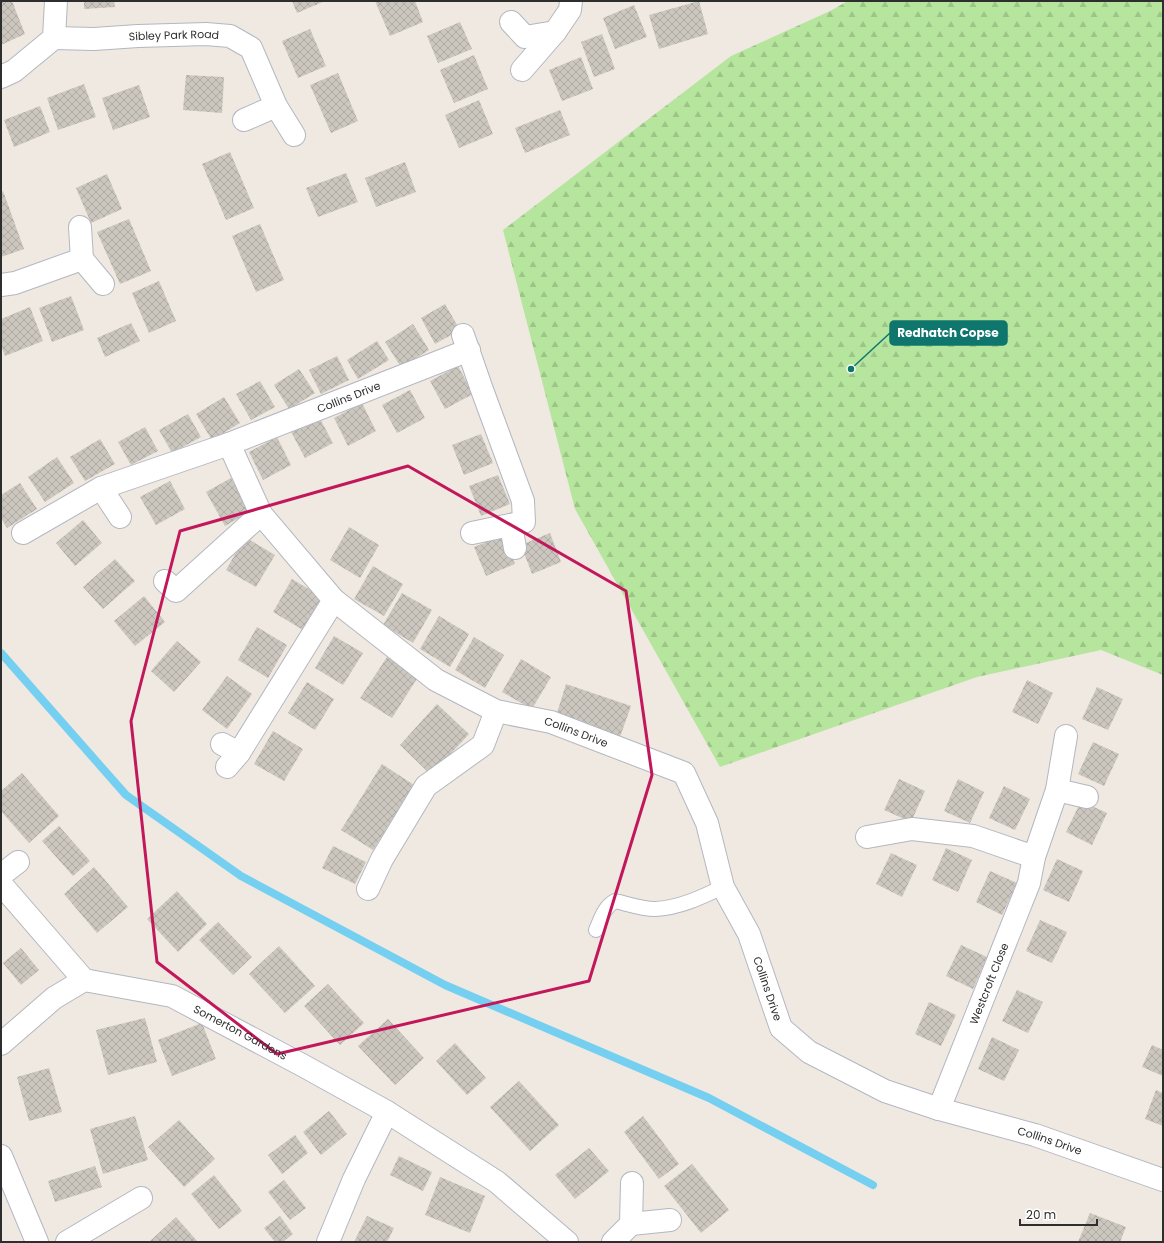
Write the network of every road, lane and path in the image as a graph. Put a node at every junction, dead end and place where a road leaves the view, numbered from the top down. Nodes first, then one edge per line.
1 (56, 1) edge
2 (571, 1) edge
3 (511, 22) dead end
4 (555, 32) junction
5 (54, 38) junction
6 (522, 70) dead end
7 (1, 77) edge
8 (276, 106) junction
9 (244, 120) dead end
10 (294, 135) dead end
11 (80, 227) dead end
12 (82, 259) junction
13 (103, 284) dead end
14 (1, 285) edge
15 (229, 444) junction
16 (101, 488) junction
17 (261, 514) junction
18 (120, 517) dead end
19 (511, 524) junction
20 (23, 533) dead end
21 (472, 533) dead end
22 (515, 548) dead end
23 (165, 582) dead end
24 (334, 600) junction
25 (496, 711) junction
26 (1066, 736) dead end
27 (229, 755) dead end
28 (1057, 790) junction
29 (1087, 797) dead end
30 (867, 837) dead end
31 (1034, 857) junction
32 (18, 862) dead end
33 (1, 875) edge
34 (1, 884) edge
35 (723, 887) junction
36 (368, 889) dead end
37 (596, 930) dead end
38 (84, 980) junction
39 (1, 1044) edge
40 (939, 1109) junction
41 (387, 1112) junction
42 (1, 1156) edge
43 (1163, 1180) edge
44 (632, 1183) dead end
45 (141, 1198) dead end
46 (670, 1220) dead end
47 (631, 1224) junction
48 (37, 1242) edge
49 (67, 1242) edge
50 (328, 1242) edge
51 (567, 1242) edge
52 (613, 1242) edge

1 - 5 street
2 - 4 street
3 - 4 street
4 - 6 street
5 - 7 street
5 - 8 street, Sibley Park Road
8 - 9 street
8 - 10 street, Sibley Park Road
11 - 12 street
12 - 13 street
12 - 14 street
15 - 16 street, Collins Drive
15 - 17 street, Collins Drive
15 - 19 street, Collins Drive
16 - 18 street
16 - 20 street, Collins Drive
17 - 23 street
17 - 24 street, Collins Drive
19 - 21 street, Collins Drive
19 - 22 street
24 - 25 street, Collins Drive
24 - 27 street
25 - 35 street, Collins Drive
25 - 36 street
26 - 28 street, Westcroft Close
28 - 29 street
28 - 31 street, Westcroft Close
30 - 31 street
31 - 40 street, Westcroft Close
32 - 33 street
34 - 38 street
35 - 37 lane
35 - 40 street, Collins Drive
38 - 39 street
38 - 41 street, Somerton Gardens
40 - 43 street, Collins Drive
41 - 50 street
41 - 51 street, Somerton Gardens
42 - 48 street
44 - 47 street
45 - 49 street
46 - 47 street
47 - 52 street

